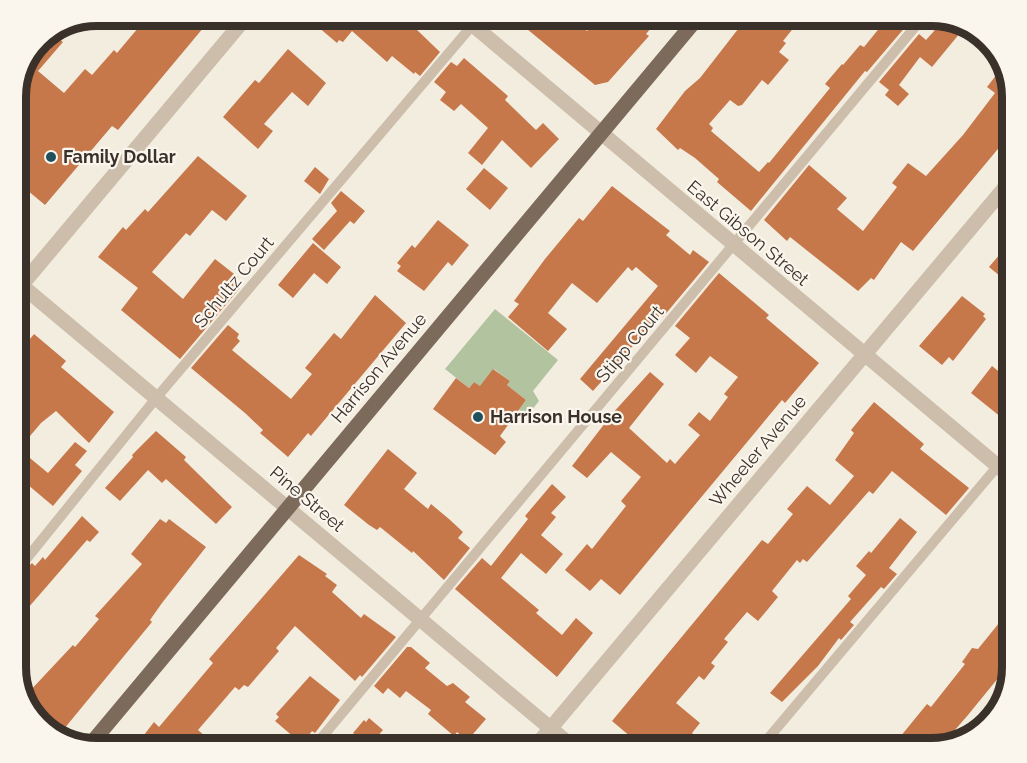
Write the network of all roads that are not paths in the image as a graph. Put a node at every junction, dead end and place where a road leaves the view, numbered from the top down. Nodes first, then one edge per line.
1 (239, 26) edge
2 (472, 26) edge
3 (484, 26) edge
4 (691, 26) edge
5 (917, 26) edge
6 (601, 133) junction
7 (1002, 191) edge
8 (733, 246) junction
9 (26, 275) edge
10 (26, 293) edge
11 (864, 355) junction
12 (158, 398) junction
13 (1002, 460) edge
14 (998, 465) junction
15 (1002, 469) edge
16 (288, 508) junction
17 (26, 560) edge
18 (420, 621) junction
19 (551, 728) junction
20 (96, 738) edge
21 (321, 738) edge
22 (542, 738) edge
23 (562, 738) edge
24 (768, 738) edge

1 - 9 street
2 - 12 lane, Schultz Court
3 - 6 street, East Gibson Street
4 - 6 main road, Harrison Avenue
5 - 8 lane, Stipp Court
6 - 8 street, East Gibson Street
6 - 16 main road, Harrison Avenue
7 - 11 street, Wheeler Avenue
8 - 11 street, East Gibson Street
8 - 18 lane, Stipp Court
10 - 12 street, Pine Street
11 - 14 street, East Gibson Street
11 - 19 street, Wheeler Avenue
12 - 16 street, Pine Street
12 - 17 lane, Schultz Court
13 - 14 lane
14 - 15 street, East Gibson Street
14 - 24 lane
16 - 18 street, Pine Street
16 - 20 main road, Harrison Avenue
18 - 19 street, Pine Street
18 - 21 lane, Stipp Court
19 - 22 street, Wheeler Avenue
19 - 23 street, Pine Street

